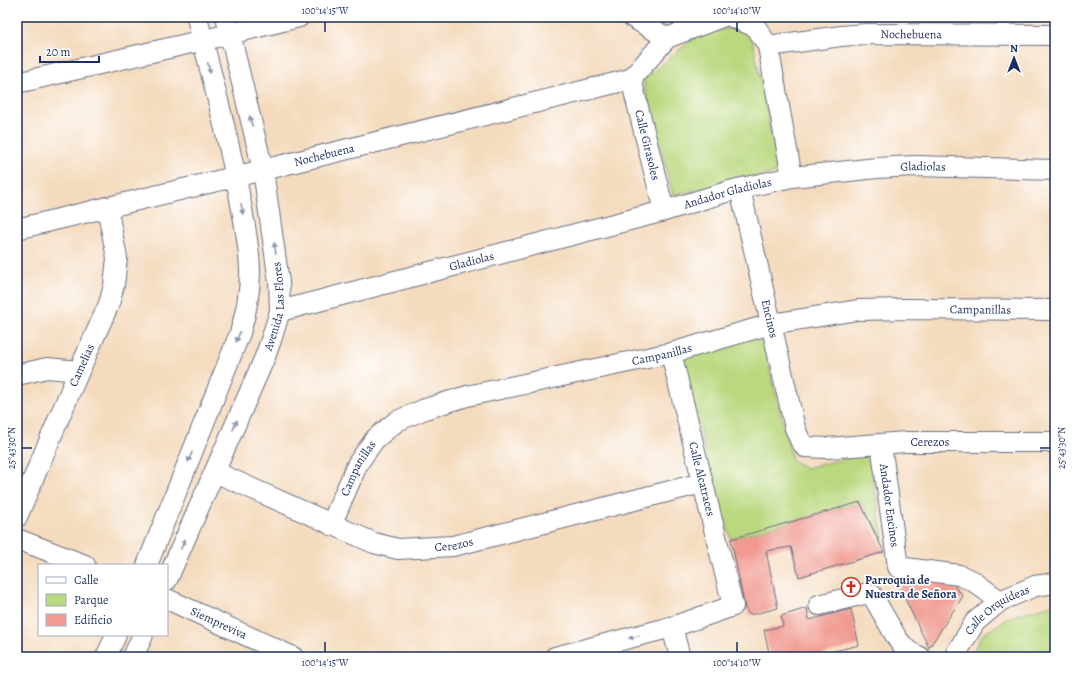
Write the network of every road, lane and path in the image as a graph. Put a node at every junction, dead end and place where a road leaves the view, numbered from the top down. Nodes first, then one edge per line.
1 (197, 17) edge
2 (299, 17) edge
3 (632, 17) edge
4 (722, 17) edge
5 (732, 17) edge
6 (228, 26) edge
7 (1055, 35) edge
8 (667, 38) junction
9 (203, 41) junction
10 (768, 46) junction
11 (631, 79) junction
12 (17, 83) edge
13 (263, 170) junction
14 (1055, 170) edge
15 (236, 177) junction
16 (792, 177) junction
17 (740, 189) junction
18 (107, 207) junction
19 (664, 211) junction
20 (17, 229) edge
21 (1055, 310) edge
22 (280, 311) junction
23 (771, 324) junction
24 (671, 352) junction
25 (78, 371) junction
26 (17, 375) edge
27 (1055, 442) edge
28 (881, 444) junction
29 (804, 447) joint
30 (215, 472) junction
31 (702, 483) junction
32 (17, 517) edge
33 (331, 525) junction
34 (17, 539) edge
35 (81, 564) edge
36 (147, 564) edge
37 (168, 578) edge
38 (1055, 583) edge
39 (168, 598) edge
40 (1000, 601) junction
41 (819, 605) dead end
42 (672, 628) junction
43 (116, 636) edge
44 (143, 636) edge
45 (106, 657) edge
46 (133, 657) edge
47 (293, 657) edge
48 (555, 657) edge
49 (680, 657) edge
50 (920, 657) edge
51 (954, 657) edge

1 - 9 street, Avenida Las Flores
2 - 6 street
3 - 8 street
4 - 8 street
5 - 10 street
6 - 9 street
13 -> 6 street, Avenida Las Flores
7 - 10 street, Nochebuena
8 - 11 street
9 - 12 street
9 -> 15 street, Avenida Las Flores
10 - 16 street
11 - 13 street, Nochebuena
11 - 19 street, Calle Girasoles
13 - 15 street, Nochebuena
22 -> 13 street, Avenida Las Flores
14 - 16 street, Gladiolas
15 - 18 street, Nochebuena
15 -> 36 street, Avenida Las Flores
16 - 17 street, Andador Gladiolas
17 - 19 street, Andador Gladiolas
17 - 23 street, Encinos
18 - 20 street, Nochebuena
18 - 25 street, Camelias
19 - 22 street, Gladiolas
21 - 23 street, Campanillas
30 -> 22 street, Avenida Las Flores
23 - 24 street, Campanillas
23 - 29 street, Encinos
24 - 31 street, Calle Alcatraces
24 - 33 street, Campanillas
25 - 26 street
25 - 32 street, Camelias
27 - 28 street, Cerezos
28 - 29 street, Cerezos
28 - 40 street, Andador Encinos
30 - 33 street, Cerezos
37 -> 30 street, Avenida Las Flores
31 - 33 street, Cerezos
31 - 42 street, Calle Alcatraces
34 - 35 street
38 - 40 street, Calle Orquídeas
39 - 47 street, Siempreviva
40 - 51 street, Calle Orquídeas
41 - 50 street
42 -> 48 street
42 - 49 street
43 - 45 street
44 - 46 street

